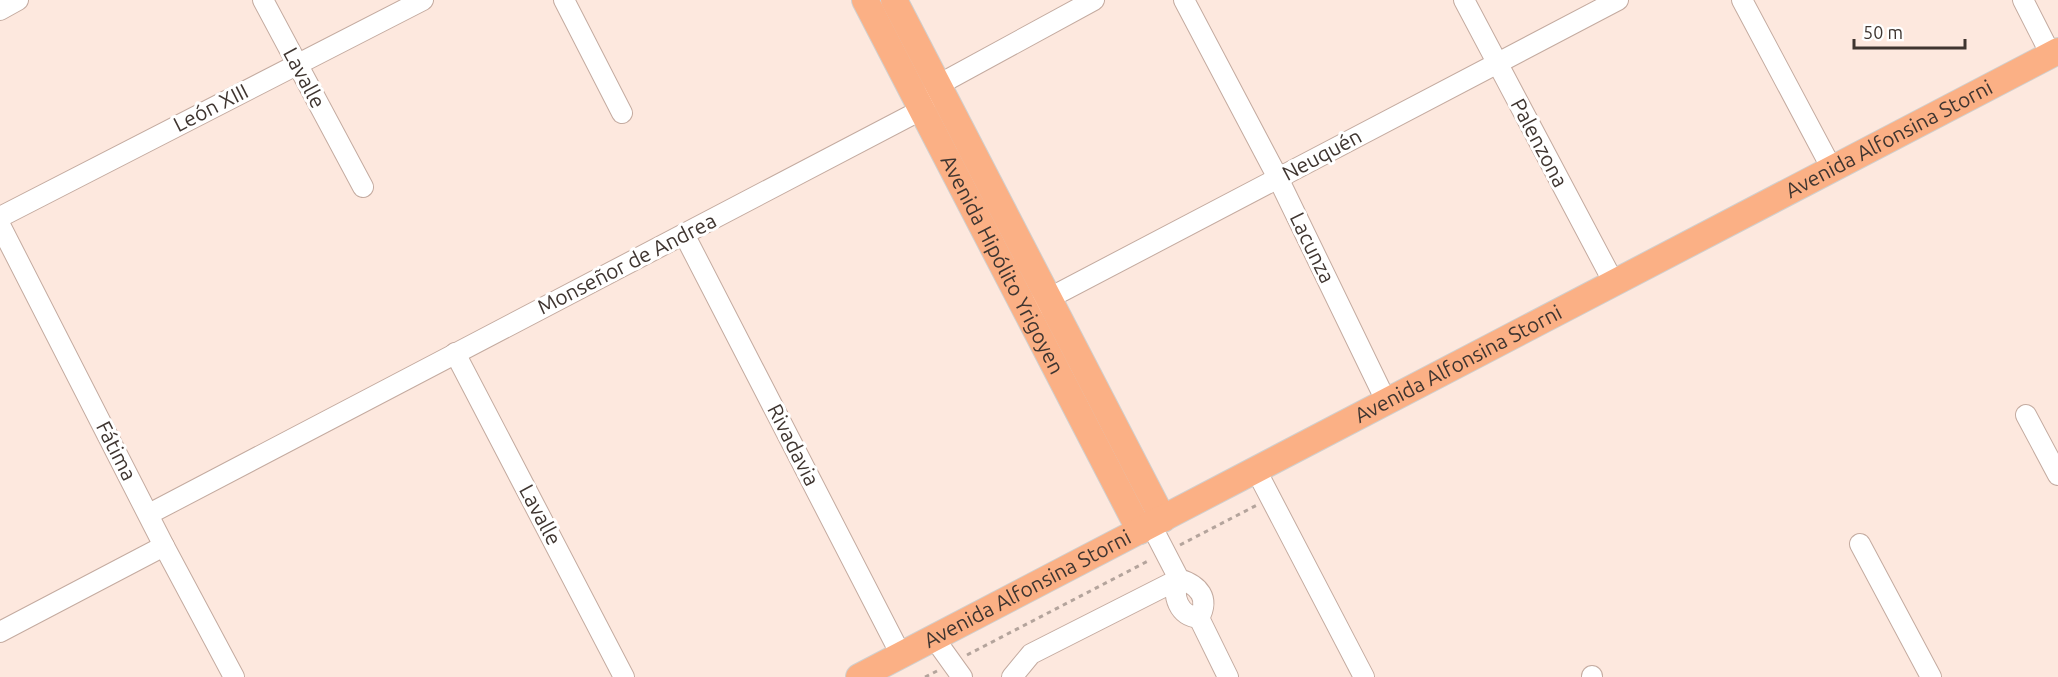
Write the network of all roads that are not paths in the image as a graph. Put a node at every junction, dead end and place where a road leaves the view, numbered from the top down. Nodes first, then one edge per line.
1 (18, 0) edge
2 (263, 0) edge
3 (423, 0) edge
4 (564, 0) edge
5 (865, 0) edge
6 (894, 0) edge
7 (1094, 0) edge
8 (1184, 0) edge
9 (1464, 0) edge
10 (1618, 0) edge
11 (1742, 0) edge
12 (2023, 0) edge
13 (0, 10) edge
14 (2054, 53) edge
15 (1496, 62) junction
16 (297, 64) junction
17 (938, 85) junction
18 (921, 110) junction
19 (622, 113) dead end
20 (1832, 169) junction
21 (1278, 178) junction
22 (363, 187) dead end
23 (0, 217) edge
24 (0, 225) edge
25 (684, 234) junction
26 (1615, 285) junction
27 (1049, 298) junction
28 (1026, 310) junction
29 (455, 353) junction
30 (1387, 402) junction
31 (2026, 415) dead end
32 (1256, 470) junction
33 (2058, 475) edge
34 (149, 514) junction
35 (1151, 525) junction
36 (1860, 544) dead end
37 (164, 546) junction
38 (1179, 579) junction
39 (0, 632) edge
40 (934, 638) junction
41 (901, 655) junction
42 (957, 670) edge
43 (234, 677) edge
44 (624, 677) edge
45 (859, 677) edge
46 (1012, 677) edge
47 (1228, 677) edge
48 (1364, 677) edge
49 (1931, 677) edge

1 - 13 street
2 - 16 street, Lavalle
3 - 16 street, León XIII
4 - 19 street
5 - 18 main road, Avenida Hipólito Yrigoyen
6 - 17 main road, Avenida Hipólito Yrigoyen
7 - 17 street, Monseñor de Andrea
8 - 21 street, Lacunza
9 - 15 street, Palenzona
10 - 15 street, Neuquén
11 - 20 street
12 - 14 street
14 - 20 main road, Avenida Alfonsina Storni
15 - 21 street, Neuquén
15 - 26 street, Palenzona
16 - 22 street, Lavalle
16 - 23 street, León XIII
17 - 18 street, Monseñor de Andrea
17 - 27 main road, Avenida Hipólito Yrigoyen
18 - 25 street, Monseñor de Andrea
18 - 28 main road, Avenida Hipólito Yrigoyen
20 - 26 main road, Avenida Alfonsina Storni
21 - 27 street, Neuquén
21 - 30 street, Lacunza
24 - 34 street, Fátima
25 - 29 street, Monseñor de Andrea
25 - 41 street, Rivadavia
26 - 30 main road, Avenida Alfonsina Storni
27 - 28 street, Neuquén
27 - 35 main road, Avenida Hipólito Yrigoyen
28 - 35 main road, Avenida Hipólito Yrigoyen
29 - 34 street, Monseñor de Andrea
29 - 44 street, Lavalle
30 - 32 main road, Avenida Alfonsina Storni
31 - 33 street
32 - 35 main road, Avenida Alfonsina Storni
32 - 48 street
34 - 37 street, Fátima
35 - 38 street
35 - 40 main road, Avenida Alfonsina Storni
36 - 49 street
37 - 39 street
37 - 43 street, Fátima
38 - 46 street
38 - 47 street
40 - 41 main road, Avenida Alfonsina Storni
40 - 42 street
41 - 45 main road, Avenida Alfonsina Storni

